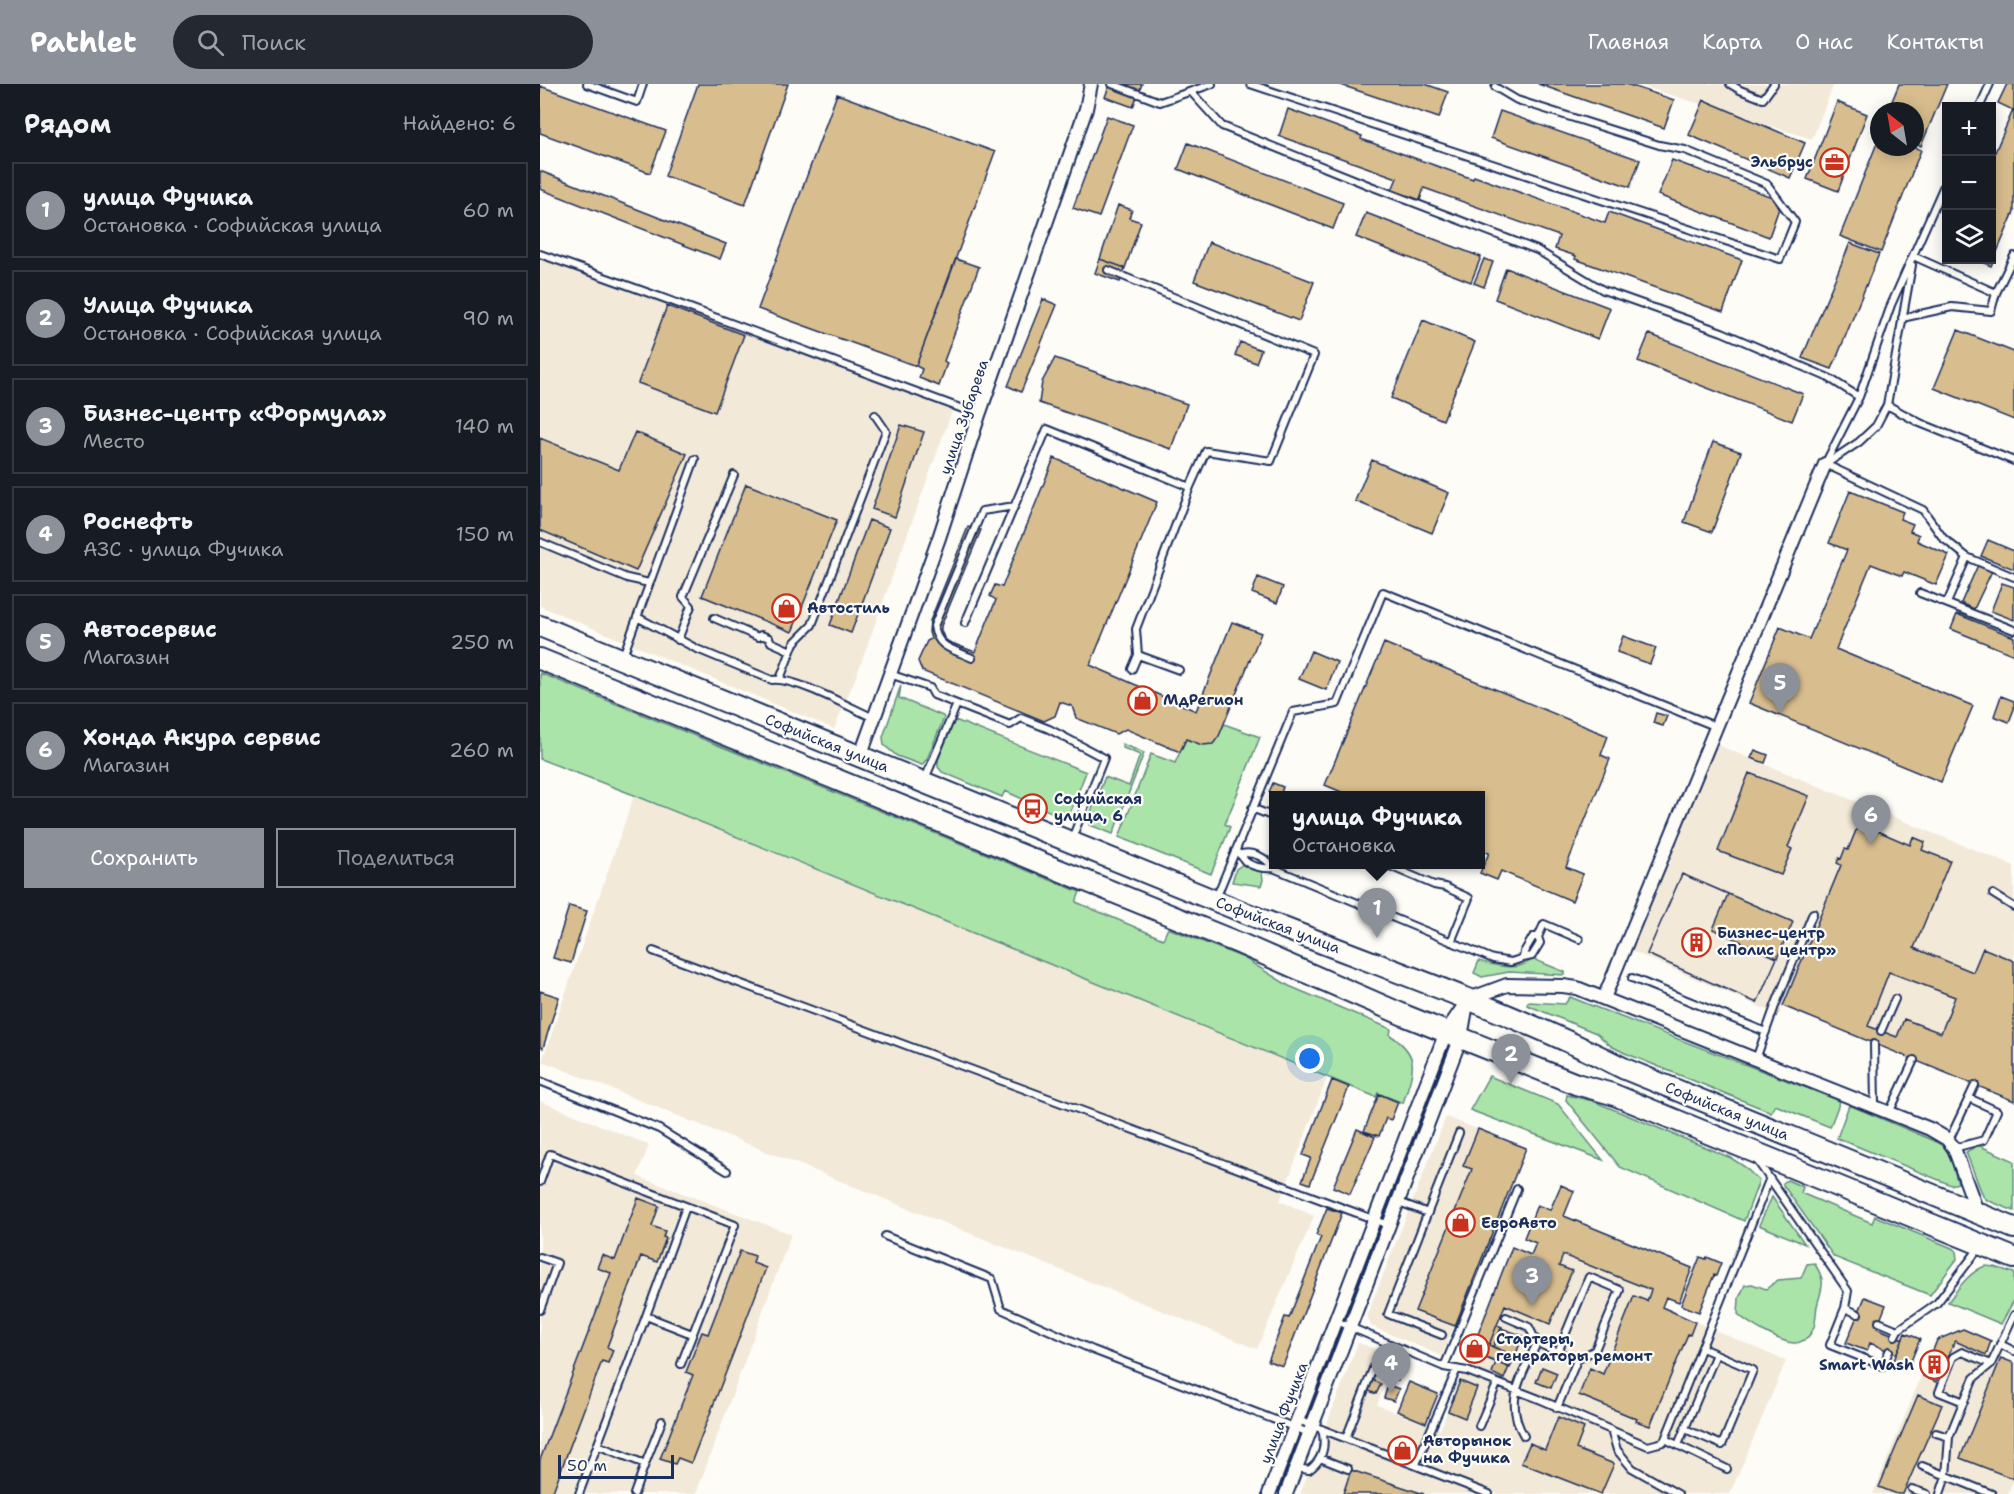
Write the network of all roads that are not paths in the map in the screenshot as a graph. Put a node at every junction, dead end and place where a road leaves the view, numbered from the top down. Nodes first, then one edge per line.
1 (587, 84) edge
2 (643, 84) edge
3 (1091, 84) edge
4 (1112, 84) edge
5 (1212, 84) edge
6 (1250, 84) edge
7 (1488, 84) edge
8 (1730, 84) edge
9 (1774, 84) edge
10 (1990, 84) edge
11 (1496, 85) edge
12 (1193, 94) dead end
13 (1982, 102) edge
14 (1942, 191) edge
15 (540, 254) edge
16 (1913, 256) junction
17 (2014, 256) edge
18 (1108, 270) dead end
19 (1996, 293) junction
20 (1902, 318) junction
21 (1859, 396) junction
22 (1887, 405) junction
23 (875, 415) dead end
24 (979, 415) junction
25 (695, 459) dead end
26 (2014, 461) edge
27 (1826, 464) junction
28 (734, 475) dead end
29 (1190, 487) junction
30 (1014, 506) junction
31 (540, 543) edge
32 (1968, 557) junction
33 (2014, 577) edge
34 (649, 583) junction
35 (1920, 593) dead end
36 (1947, 603) junction
37 (637, 617) junction
38 (714, 618) dead end
39 (964, 623) dead end
40 (540, 626) edge
41 (2014, 630) edge
42 (678, 639) junction
43 (791, 651) junction
44 (1138, 655) junction
45 (972, 658) dead end
46 (540, 659) edge
47 (622, 659) junction
48 (1132, 669) dead end
49 (1179, 670) dead end
50 (890, 674) junction
51 (780, 679) junction
52 (957, 704) junction
53 (874, 718) junction
54 (1717, 727) junction
55 (860, 757) junction
56 (923, 782) junction
57 (1252, 808) junction
58 (1269, 816) edge
59 (1070, 842) junction
60 (1235, 851) junction
61 (1269, 868) edge
62 (1278, 869) edge
63 (1397, 869) edge
64 (1993, 894) dead end
65 (1214, 901) junction
66 (2014, 907) edge
67 (1813, 913) dead end
68 (1579, 939) dead end
69 (1451, 942) junction
70 (653, 951) dead end
71 (1632, 978) dead end
72 (1604, 998) junction
73 (1895, 999) dead end
74 (1468, 1000) junction
75 (1881, 1031) dead end
76 (1766, 1032) junction
77 (1453, 1035) junction
78 (1874, 1044) dead end
79 (1756, 1059) junction
80 (1914, 1060) dead end
81 (540, 1081) edge
82 (1975, 1085) dead end
83 (1969, 1098) junction
84 (1875, 1107) junction
85 (1890, 1113) junction
86 (1459, 1133) dead end
87 (1952, 1144) junction
88 (1750, 1150) junction
89 (727, 1171) dead end
90 (1769, 1180) junction
91 (540, 1182) edge
92 (1517, 1190) dead end
93 (1398, 1202) junction
94 (686, 1207) junction
95 (1428, 1213) junction
96 (1978, 1214) junction
97 (1374, 1219) junction
98 (1389, 1225) junction
99 (2014, 1228) edge
100 (885, 1236) dead end
101 (1982, 1245) junction
102 (540, 1257) edge
103 (2014, 1258) edge
104 (1845, 1308) junction
105 (540, 1310) edge
106 (1858, 1314) dead end
107 (2014, 1315) edge
108 (646, 1316) junction
109 (1506, 1317) dead end
110 (1335, 1321) junction
111 (1879, 1322) dead end
112 (1350, 1327) junction
113 (692, 1334) junction
114 (1442, 1335) dead end
115 (1537, 1343) junction
116 (2000, 1344) junction
117 (1702, 1348) junction
118 (1889, 1351) dead end
119 (2014, 1351) edge
120 (1558, 1352) junction
121 (1716, 1354) junction
122 (1577, 1360) junction
123 (681, 1364) dead end
124 (1991, 1364) junction
125 (1374, 1366) dead end
126 (1444, 1367) junction
127 (1457, 1369) junction
128 (1497, 1384) junction
129 (1516, 1390) junction
130 (1964, 1402) junction
131 (1557, 1408) junction
132 (662, 1421) dead end
133 (1296, 1423) junction
134 (1479, 1426) dead end
135 (1315, 1429) junction
136 (1684, 1429) junction
137 (1611, 1430) junction
138 (1936, 1433) dead end
139 (1524, 1436) dead end
140 (1949, 1437) junction
141 (1346, 1438) junction
142 (1665, 1439) junction
143 (597, 1445) junction
144 (1678, 1445) junction
145 (1320, 1458) junction
146 (645, 1464) junction
147 (1416, 1464) junction
148 (1922, 1466) dead end
149 (1296, 1468) junction
150 (1348, 1469) dead end
151 (1727, 1469) dead end
152 (1946, 1476) junction
153 (1912, 1489) dead end
154 (579, 1494) edge
155 (633, 1494) edge
156 (1269, 1494) edge
157 (1286, 1494) edge
158 (1489, 1494) edge
159 (1678, 1494) edge
160 (1927, 1494) edge
161 (1940, 1494) edge
162 (1992, 1494) edge

1 - 2 lane
3 - 24 street, улица Зубарева
4 - 5 lane
6 - 11 lane
7 - 11 lane
8 - 9 lane
10 - 13 lane
12 - 21 lane
14 - 16 lane
15 - 24 lane
16 - 19 lane
16 - 20 lane
16 - 21 lane
17 - 19 lane
18 - 29 lane
19 - 20 lane
20 - 22 lane
21 - 27 lane
22 - 26 lane
22 - 27 lane
23 - 43 lane
24 - 50 street, улица Зубарева
25 - 34 lane
27 - 32 lane
27 - 54 street
28 - 42 lane
29 - 30 lane
29 - 44 lane
30 - 39 lane
30 - 45 lane
31 - 34 lane
32 - 33 lane
32 - 36 lane
34 - 37 lane
35 - 36 lane
36 - 41 lane
37 - 42 lane
37 - 47 lane
38 - 43 lane
40 - 47 main road, Софийская улица
42 - 51 lane
43 - 51 lane
44 - 48 lane
44 - 49 lane
46 - 77 main road, Софийская улица
47 - 55 main road, Софийская улица
50 - 52 lane
50 - 53 street, улица Зубарева
51 - 53 lane
52 - 56 lane
52 - 59 lane
53 - 55 street, улица Зубарева
54 - 57 lane
54 - 72 street
55 - 56 main road, Софийская улица
56 - 59 main road, Софийская улица
57 - 58 lane
57 - 60 lane
59 - 65 main road, Софийская улица
60 - 61 lane
60 - 65 lane
62 - 69 lane
63 - 69 lane
64 - 66 lane
65 - 74 main road, Софийская улица
67 - 76 lane
68 - 69 lane
70 - 97 lane
71 - 76 lane
72 - 74 street
72 - 79 street
73 - 75 lane
74 - 77 street, улица Фучика
74 - 96 main road, Софийская улица
76 - 79 lane
77 - 88 main road, Софийская улица
77 - 93 street, улица Фучика
77 - 97 street, улица Фучика
78 - 84 lane
79 - 84 street
80 - 85 lane
81 - 89 lane
82 - 83 lane
83 - 87 lane
83 - 87 lane
84 - 85 street
85 - 87 street
86 - 95 lane
87 - 96 street
88 - 90 lane
88 - 101 main road, Софийская улица
90 - 104 lane
90 - 117 lane
91 - 94 lane
92 - 126 lane
93 - 95 lane
93 - 98 street, улица Фучика
94 - 108 lane
94 - 113 lane
95 - 114 lane
96 - 99 main road, Софийская улица
97 - 98 lane
97 - 110 street, улица Фучика
98 - 112 street, улица Фучика
100 - 133 lane
101 - 103 main road, Софийская улица
101 - 111 lane
102 - 105 lane
104 - 106 lane
104 - 118 lane
107 - 116 lane
108 - 113 lane
108 - 143 lane
109 - 115 lane
110 - 112 lane
110 - 133 street, улица Фучика
112 - 126 lane
112 - 135 street, улица Фучика
113 - 123 lane
115 - 120 lane
115 - 129 lane
116 - 119 lane
116 - 124 lane
117 - 121 lane
117 - 142 lane
120 - 122 lane
120 - 122 lane
121 - 136 lane
121 - 136 lane
122 - 131 lane
124 - 130 lane
124 - 130 lane
125 - 141 lane
126 - 127 lane
127 - 128 lane
127 - 147 lane
128 - 129 lane
128 - 134 lane
129 - 131 lane
129 - 139 lane
130 - 140 lane
131 - 137 lane
132 - 146 lane
133 - 135 lane
133 - 156 street, улица Фучика
135 - 141 lane
135 - 145 lane
135 - 149 street, улица Фучика
136 - 144 lane
137 - 142 lane
137 - 159 lane
138 - 140 lane
140 - 152 lane
141 - 147 lane
142 - 144 lane
143 - 146 lane
143 - 154 lane
144 - 151 lane
145 - 149 lane
145 - 150 lane
146 - 155 lane
147 - 158 lane
148 - 152 lane
149 - 157 street, улица Фучика
152 - 161 lane
152 - 162 lane
153 - 160 lane

